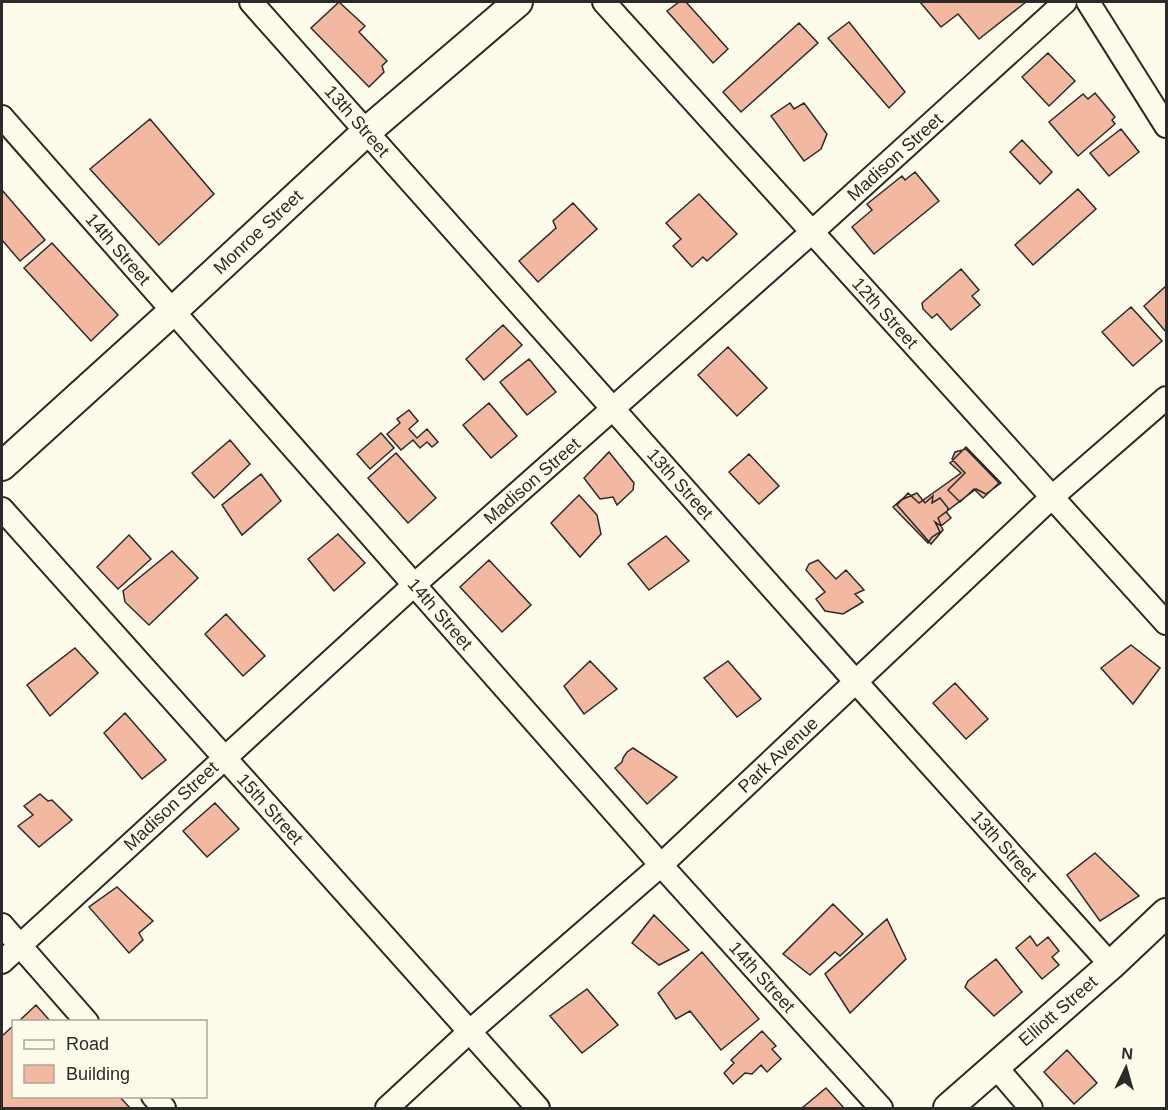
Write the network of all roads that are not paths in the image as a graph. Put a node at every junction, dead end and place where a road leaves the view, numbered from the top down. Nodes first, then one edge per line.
1 (251, 2) edge
2 (518, 2) edge
3 (604, 2) edge
4 (1065, 2) edge
5 (1088, 2) edge
6 (2, 117) edge
7 (1167, 126) edge
8 (366, 132) junction
9 (812, 232) junction
10 (173, 311) junction
11 (1167, 398) edge
12 (613, 410) junction
13 (2, 466) edge
14 (1051, 498) junction
15 (2, 509) edge
16 (414, 585) junction
17 (1167, 623) edge
18 (856, 682) junction
19 (224, 757) junction
20 (661, 865) junction
21 (1167, 913) edge
22 (2, 925) edge
23 (20, 946) junction
24 (2, 962) edge
25 (1111, 965) junction
26 (85, 1020) edge
27 (469, 1032) junction
28 (995, 1066) junction
29 (387, 1108) edge
30 (538, 1108) edge
31 (881, 1108) edge
32 (948, 1108) edge
33 (1031, 1108) edge

1 - 8 street, 13th Street
2 - 8 main road, Monroe Street
3 - 9 street, 12th Street
4 - 9 street, Madison Street
5 - 7 street
6 - 10 street, 14th Street
8 - 10 main road, Monroe Street
8 - 12 street, 13th Street
9 - 12 street, Madison Street
9 - 14 street, 12th Street
10 - 13 main road, Monroe Street
10 - 16 street, 14th Street
11 - 14 street, Park Avenue
12 - 16 street, Madison Street
12 - 18 street, 13th Street
14 - 17 street, 12th Street
14 - 18 street, Park Avenue
15 - 19 street, 15th Street
16 - 19 street, Madison Street
16 - 20 street, 14th Street
18 - 20 street, Park Avenue
18 - 25 street, 13th Street
19 - 23 street, Madison Street
19 - 27 street, 15th Street
20 - 27 street, Park Avenue
20 - 31 street, 14th Street
21 - 25 main road, Elliott Street
22 - 23 street
23 - 24 street, Madison Street
23 - 26 street
25 - 28 main road, Elliott Street
27 - 29 street, Park Avenue
27 - 30 street, 15th Street
28 - 32 main road, Elliott Street
28 - 33 street

